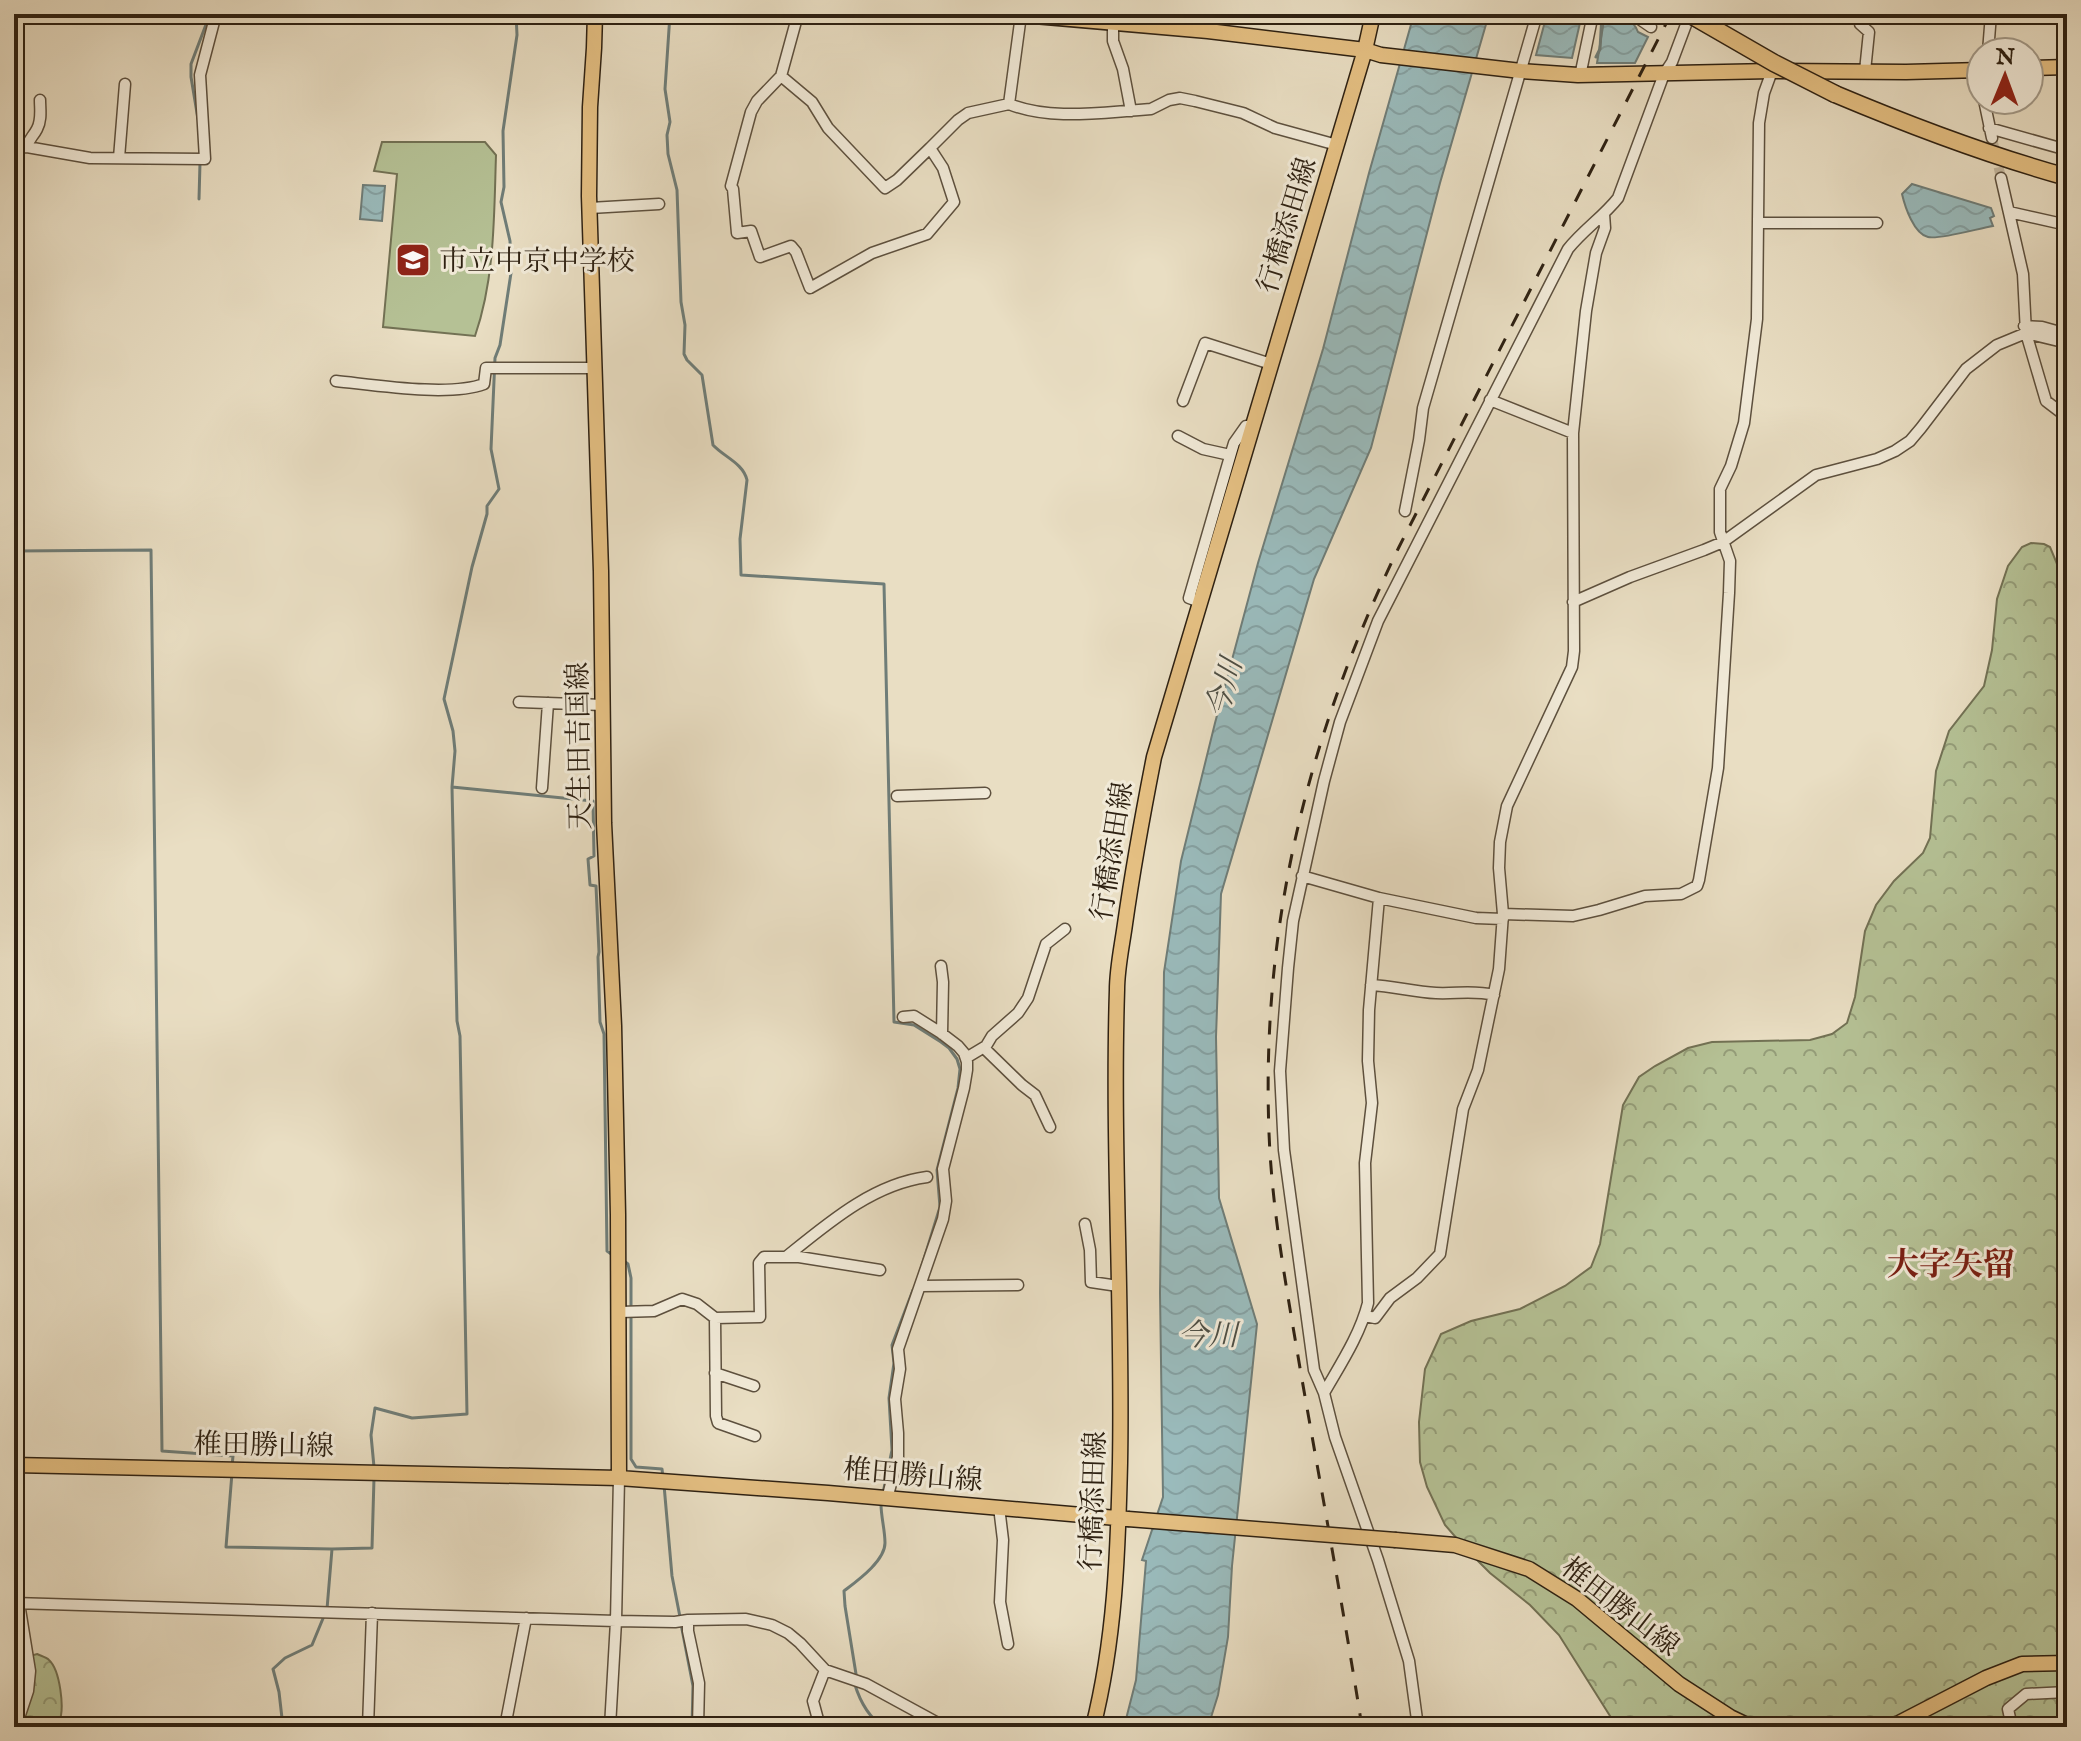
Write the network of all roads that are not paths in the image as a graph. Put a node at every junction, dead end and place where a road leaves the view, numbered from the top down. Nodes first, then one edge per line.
1 (216, 14) edge
2 (595, 14) edge
3 (798, 14) edge
4 (1012, 14) edge
5 (1373, 14) edge
6 (1537, 14) edge
7 (1593, 14) edge
8 (1632, 14) edge
9 (1690, 14) edge
10 (1860, 14) edge
11 (1991, 14) edge
12 (1021, 15) edge
13 (1113, 24) junction
14 (1651, 27) dead end
15 (1989, 36) edge
16 (1365, 50) junction
17 (2067, 67) edge
18 (2045, 68) edge
19 (1965, 70) edge
20 (1517, 71) junction
21 (1772, 71) junction
22 (1865, 71) junction
23 (1664, 74) junction
24 (781, 76) junction
25 (1580, 76) junction
26 (125, 84) dead end
27 (40, 100) dead end
28 (1009, 104) junction
29 (1131, 111) junction
30 (1987, 116) edge
31 (1337, 145) junction
32 (27, 147) junction
33 (14, 148) edge
34 (930, 148) junction
35 (2067, 150) edge
36 (119, 158) junction
37 (2067, 177) edge
38 (2001, 178) tunnel mouth
39 (659, 204) dead end
40 (590, 208) junction
41 (2009, 212) junction
42 (1604, 214) junction
43 (1758, 223) junction
44 (1877, 223) dead end
45 (2067, 225) edge
46 (1587, 228) junction
47 (1596, 253) junction
48 (2025, 330) junction
49 (2067, 334) edge
50 (2067, 343) edge
51 (1271, 364) junction
52 (595, 368) junction
53 (336, 381) dead end
54 (1490, 400) junction
55 (1183, 401) dead end
56 (2067, 417) edge
57 (1252, 427) junction
58 (1573, 433) junction
59 (1178, 436) dead end
60 (1230, 455) junction
61 (1405, 511) dead end
62 (1723, 542) junction
63 (1200, 602) junction
64 (1573, 602) junction
65 (519, 702) dead end
66 (548, 703) junction
67 (603, 705) junction
68 (542, 788) dead end
69 (985, 793) dead end
70 (897, 796) dead end
71 (1302, 876) junction
72 (1379, 898) junction
73 (1503, 916) junction
74 (1065, 929) dead end
75 (941, 966) dead end
76 (1371, 985) junction
77 (1494, 995) junction
78 (903, 1017) dead end
79 (942, 1034) junction
80 (984, 1048) junction
81 (966, 1058) junction
82 (1050, 1127) dead end
83 (927, 1177) dead end
84 (1085, 1224) dead end
85 (786, 1257) junction
86 (880, 1270) dead end
87 (1018, 1285) dead end
88 (921, 1286) junction
89 (1118, 1286) junction
90 (620, 1312) junction
91 (1365, 1316) junction
92 (715, 1318) junction
93 (715, 1373) junction
94 (754, 1386) dead end
95 (1324, 1393) junction
96 (755, 1436) dead end
97 (14, 1465) edge
98 (619, 1478) junction
99 (887, 1499) junction
100 (999, 1507) junction
101 (1123, 1518) junction
102 (16, 1603) edge
103 (372, 1613) junction
104 (526, 1618) junction
105 (688, 1620) junction
106 (616, 1621) junction
107 (1008, 1644) dead end
108 (2067, 1663) edge
109 (825, 1670) junction
110 (2067, 1692) edge
111 (16, 1727) edge
112 (368, 1727) edge
113 (505, 1727) edge
114 (610, 1727) edge
115 (698, 1727) edge
116 (820, 1727) edge
117 (945, 1727) edge
118 (1093, 1727) edge
119 (1418, 1727) edge
120 (1751, 1727) edge
121 (1886, 1727) edge
122 (2012, 1727) edge

1 - 36 street
2 - 40 main road, 天生田吉国線
3 - 24 street
4 - 12 main road
5 - 16 main road, 行橋添田線
6 - 20 street
7 - 25 street
8 - 14 street
9 - 23 street
9 - 37 highway, bridge
10 - 22 street
11 - 15 street
12 - 13 main road
12 - 28 street
13 - 16 main road
13 - 29 street
16 - 20 main road
16 - 31 main road, 行橋添田線
17 - 18 main road
19 - 22 main road
20 - 25 main road
20 - 61 street
21 - 22 main road
21 - 23 main road
21 - 43 street
23 - 25 main road
23 - 42 street
24 - 34 street
24 - 34 street
26 - 36 street
27 - 32 street
28 - 29 street
28 - 34 street
29 - 31 street
30 - 35 street
31 - 51 main road, 行橋添田線
32 - 33 street
32 - 36 street
38 - 41 street
39 - 40 street
40 - 52 main road, 天生田吉国線
41 - 45 street
41 - 48 street
42 - 46 street
42 - 47 street
43 - 44 street
43 - 62 street
46 - 47 street
46 - 54 street
47 - 58 street
48 - 49 street
48 - 50 street
48 - 56 street
48 - 62 street
51 - 55 street
51 - 57 main road, 行橋添田線
52 - 53 street
52 - 67 main road, 天生田吉国線
54 - 58 street
54 - 71 street
57 - 60 street
57 - 63 main road, 行橋添田線
58 - 64 street
59 - 60 street
60 - 63 street
62 - 64 street
62 - 73 street
63 - 89 main road, 行橋添田線
64 - 73 street
65 - 66 street
66 - 67 street
66 - 68 street
67 - 90 main road, 天生田吉国線
69 - 70 street
71 - 72 street
71 - 95 street
72 - 73 street
72 - 76 street
73 - 77 street
74 - 80 street
75 - 79 street
76 - 77 street
76 - 91 street
77 - 91 street
78 - 79 street
79 - 81 street
80 - 81 street
80 - 82 street
81 - 88 street
83 - 85 street
84 - 89 street
85 - 86 street
85 - 92 street
87 - 88 street
88 - 99 street
89 - 101 main road, 行橋添田線
90 - 92 street
90 - 98 main road, 天生田吉国線
91 - 95 street
92 - 93 street
93 - 94 street
93 - 96 street
95 - 119 street
97 - 98 main road, 椎田勝山線
98 - 99 main road, 椎田勝山線
98 - 106 street
99 - 100 main road, 椎田勝山線
100 - 101 main road, 椎田勝山線
100 - 107 street
101 - 118 main road, 行橋添田線
101 - 120 main road, 椎田勝山線, bridge
102 - 103 street
102 - 111 street
103 - 104 street
103 - 112 street
104 - 106 street
104 - 113 street
105 - 106 street
105 - 109 street
105 - 115 street
106 - 114 street
108 - 121 main road
109 - 116 street
109 - 117 street
110 - 122 street

